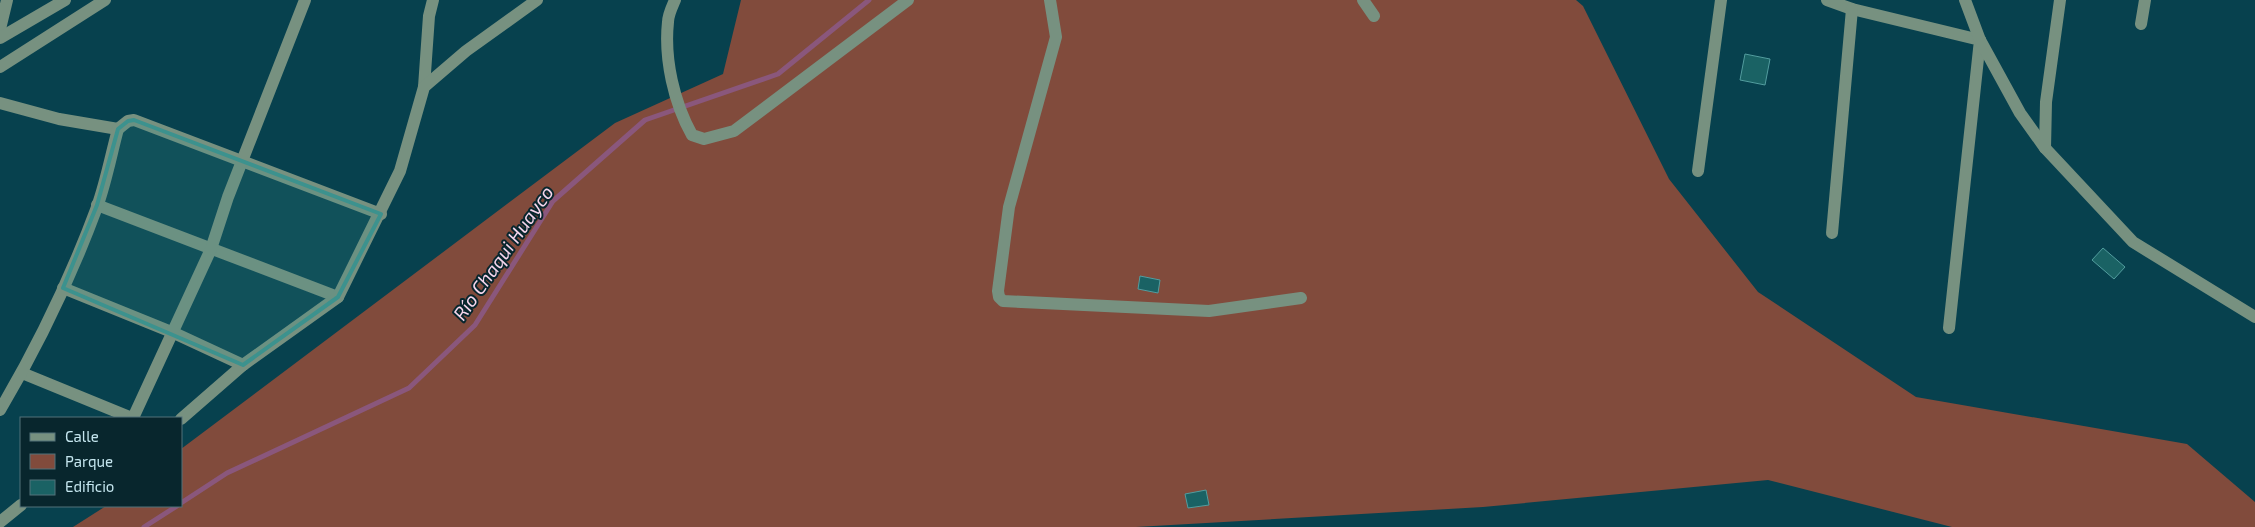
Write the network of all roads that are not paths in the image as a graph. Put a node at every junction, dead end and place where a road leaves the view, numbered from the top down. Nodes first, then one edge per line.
1 (7, 0) edge
2 (65, 0) edge
3 (105, 0) edge
4 (305, 0) edge
5 (433, 0) edge
6 (537, 0) edge
7 (674, 0) edge
8 (908, 0) edge
9 (1050, 0) edge
10 (1363, 0) edge
11 (1721, 0) edge
12 (1826, 0) edge
13 (1965, 0) edge
14 (2060, 0) edge
15 (2145, 0) edge
16 (1852, 9) junction
17 (1374, 16) dead end
18 (2141, 24) dead end
19 (0, 29) edge
20 (0, 38) edge
21 (1980, 40) junction
22 (0, 68) edge
23 (424, 87) junction
24 (0, 103) edge
25 (118, 129) junction
26 (2045, 148) junction
27 (243, 160) junction
28 (1698, 171) dead end
29 (97, 206) junction
30 (381, 214) junction
31 (1832, 233) dead end
32 (211, 249) junction
33 (63, 288) junction
34 (338, 297) junction
35 (1301, 298) dead end
36 (2255, 317) edge
37 (1949, 328) dead end
38 (174, 333) junction
39 (243, 365) junction
40 (22, 373) junction
41 (0, 410) edge
42 (131, 417) edge
43 (133, 417) edge
44 (182, 418) edge
45 (20, 506) edge
46 (0, 522) edge

1 - 19 street
2 - 20 street
3 - 22 street
4 - 27 street
5 - 23 street
6 - 23 street
7 - 8 street
9 - 35 street
10 - 17 street
11 - 28 street
12 - 16 street
13 - 21 street
14 - 26 street
15 - 18 street
16 - 21 street
16 - 31 street
21 - 26 street
21 - 37 street
23 - 30 street
24 - 25 street
25 - 27 street
25 - 29 street
26 - 36 street
27 - 30 street
27 - 32 street
29 - 32 street
29 - 33 street
30 - 34 street
32 - 34 street
32 - 38 street
33 - 38 street
33 - 40 street
34 - 39 street
38 - 39 street
38 - 43 street
39 - 44 street
40 - 41 street
40 - 42 street
45 - 46 street

